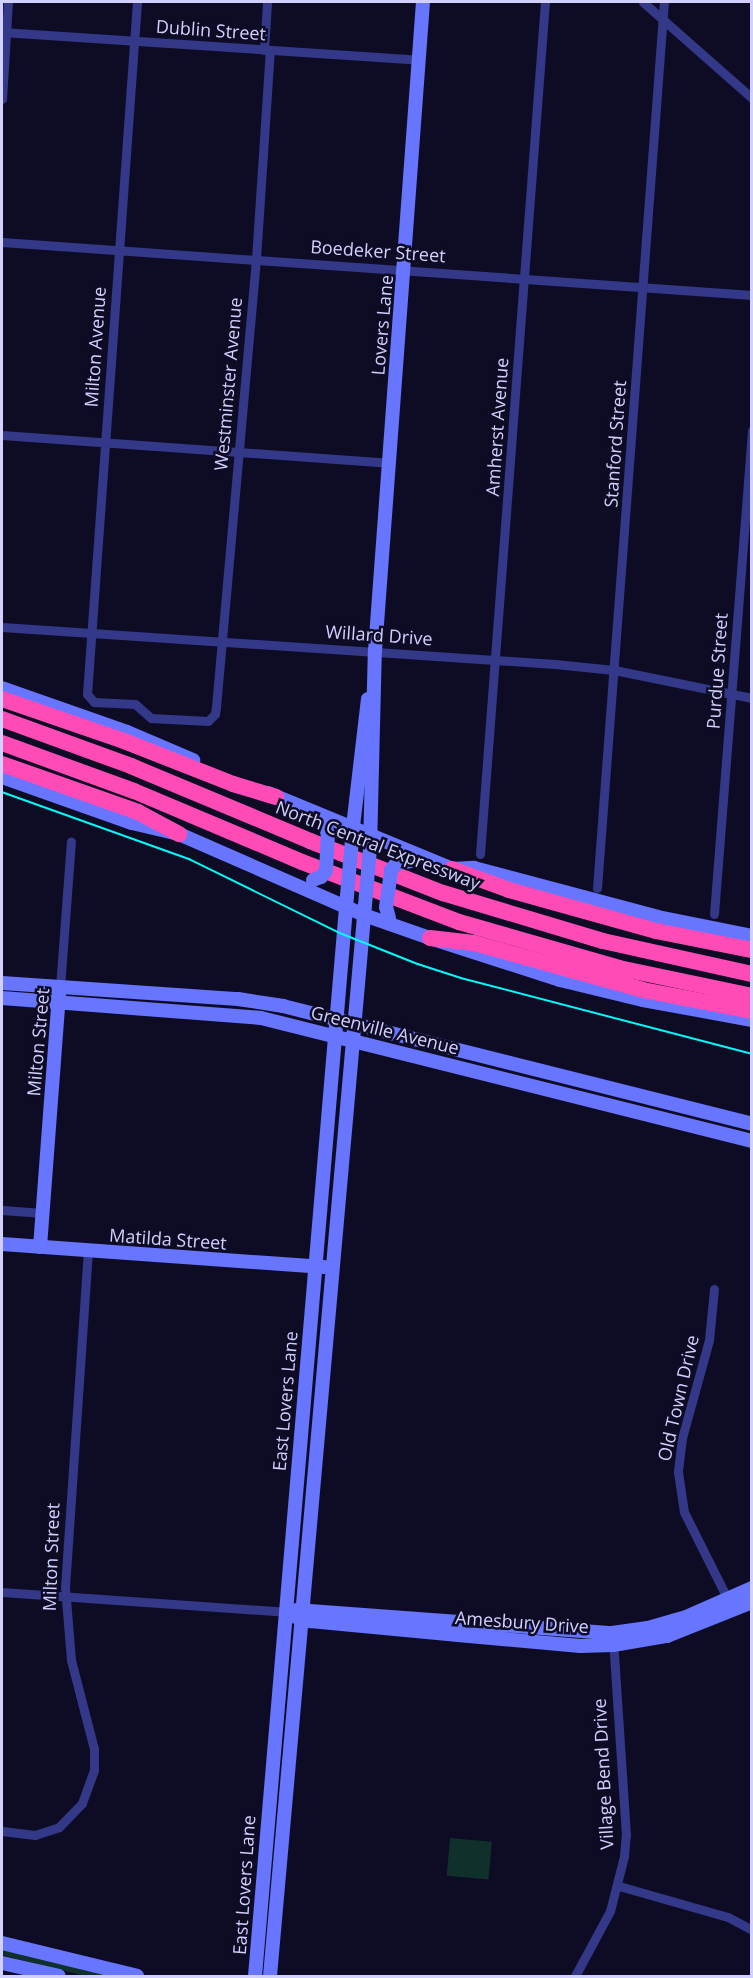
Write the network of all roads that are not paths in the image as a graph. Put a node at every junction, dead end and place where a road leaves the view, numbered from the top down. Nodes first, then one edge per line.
1 (8, 2) edge
2 (137, 2) edge
3 (267, 2) edge
4 (423, 2) edge
5 (545, 2) edge
6 (643, 2) edge
7 (664, 2) edge
8 (663, 17) junction
9 (4, 32) edge
10 (135, 42) junction
11 (267, 50) junction
12 (419, 60) junction
13 (752, 98) edge
14 (2, 99) edge
15 (2, 242) edge
16 (119, 250) junction
17 (256, 259) junction
18 (405, 270) junction
19 (525, 279) junction
20 (643, 288) junction
21 (752, 295) edge
22 (752, 430) edge
23 (2, 435) edge
24 (104, 443) junction
25 (238, 452) junction
26 (388, 463) junction
27 (2, 627) edge
28 (91, 633) junction
29 (222, 642) junction
30 (375, 651) junction
31 (495, 660) junction
32 (614, 670) junction
33 (2, 688) edge
34 (732, 694) junction
35 (752, 698) edge
36 (2, 699) edge
37 (2, 719) edge
38 (211, 720) joint
39 (2, 742) edge
40 (2, 765) edge
41 (2, 777) edge
42 (276, 797) junction
43 (315, 813) junction
44 (179, 834) junction
45 (352, 834) junction
46 (71, 841) dead end
47 (370, 842) junction
48 (480, 854) dead end
49 (418, 860) junction
50 (452, 869) junction
51 (276, 879) junction
52 (597, 888) dead end
53 (347, 902) junction
54 (364, 910) junction
55 (714, 914) dead end
56 (401, 928) junction
57 (752, 936) edge
58 (430, 938) junction
59 (752, 950) edge
60 (752, 974) edge
61 (2, 983) edge
62 (60, 987) junction
63 (752, 996) edge
64 (2, 998) edge
65 (58, 1002) junction
66 (752, 1011) edge
67 (335, 1020) junction
68 (752, 1020) edge
69 (353, 1024) junction
70 (334, 1035) junction
71 (352, 1040) junction
72 (746, 1123) edge
73 (737, 1137) junction
74 (752, 1141) edge
75 (2, 1210) edge
76 (43, 1213) junction
77 (2, 1244) edge
78 (40, 1247) junction
79 (88, 1250) junction
80 (315, 1267) junction
81 (332, 1268) junction
82 (714, 1289) dead end
83 (300, 1440) junction
84 (317, 1440) junction
85 (752, 1588) edge
86 (2, 1592) edge
87 (65, 1596) junction
88 (752, 1602) edge
89 (731, 1605) junction
90 (285, 1612) junction
91 (302, 1614) junction
92 (613, 1639) junction
93 (268, 1807) junction
94 (286, 1808) junction
95 (2, 1832) edge
96 (619, 1886) junction
97 (752, 1930) edge
98 (2, 1943) edge
99 (2, 1963) edge
100 (59, 1977) edge
101 (137, 1977) edge
102 (255, 1977) edge
103 (270, 1977) edge
104 (575, 1977) edge

1 - 9 street
2 - 10 street, Milton Avenue
3 - 11 street, Westminster Avenue
4 - 12 main road, Lovers Lane
5 - 19 street, Amherst Avenue
6 - 8 street
7 - 8 street, Stanford Street
8 - 13 street
8 - 20 street, Stanford Street
9 - 10 street, Dublin Street
9 - 14 street
10 - 11 street, Dublin Street
10 - 16 street, Milton Avenue
11 - 12 street, Dublin Street
11 - 17 street, Westminster Avenue
12 - 18 main road, Lovers Lane
15 - 16 street, Boedeker Street
16 - 17 street, Boedeker Street
16 - 24 street, Milton Avenue
17 - 18 street, Boedeker Street
17 - 25 street, Westminster Avenue
18 - 19 street, Boedeker Street
18 - 26 main road, Lovers Lane
19 - 20 street, Boedeker Street
19 - 31 street, Amherst Avenue
20 - 21 street, Boedeker Street
20 - 32 street, Stanford Street
22 - 34 street, Purdue Street
23 - 24 street
24 - 25 street
24 - 28 street, Milton Avenue
25 - 26 street
25 - 29 street, Westminster Avenue
26 - 30 main road, Lovers Lane
27 - 28 street, Willard Drive
28 - 29 street, Willard Drive
28 - 38 street, Milton Avenue
29 - 30 street, Willard Drive
29 - 38 street, Westminster Avenue
30 - 31 street, Willard Drive
30 - 45 main road, Lovers Lane
30 - 47 main road, Lovers Lane
31 - 32 street, Willard Drive
31 - 48 street, Amherst Avenue
32 - 34 street, Willard Drive
32 - 52 street, Stanford Street
33 - 42 main road, North Central Expressway
34 - 35 street, Willard Drive
34 - 55 street, Purdue Street
36 - 42 highway
37 - 60 highway, North Central Expressway
39 - 63 highway
40 - 44 highway
41 - 44 main road
42 - 43 main road, North Central Expressway
43 - 45 main road, North Central Expressway
43 - 51 main road, bridge
44 - 51 main road
45 - 47 main road, North Central Expressway
45 - 53 main road, East Lovers Lane, bridge
46 - 62 street, Milton Street
47 - 49 main road, North Central Expressway
47 - 54 main road, East Lovers Lane, bridge
49 - 50 main road, North Central Expressway
49 - 56 main road, bridge
50 - 57 main road, North Central Expressway
50 - 59 highway
51 - 53 main road
53 - 54 main road
53 - 67 main road, East Lovers Lane
54 - 56 main road
54 - 69 main road, East Lovers Lane
56 - 58 main road
58 - 66 highway
58 - 68 main road
61 - 62 main road, Greenville Avenue
62 - 65 main road, Milton Street
62 - 67 main road, Greenville Avenue
64 - 65 main road, Greenville Avenue
65 - 70 main road, Greenville Avenue
65 - 76 main road, Milton Street
67 - 69 main road, Greenville Avenue
67 - 70 main road, East Lovers Lane
69 - 71 main road, East Lovers Lane
69 - 72 main road, Greenville Avenue
70 - 71 main road, Greenville Avenue
70 - 80 main road, East Lovers Lane
71 - 73 main road, Greenville Avenue
71 - 81 main road, East Lovers Lane
72 - 73 main road
73 - 74 main road, Greenville Avenue
75 - 76 street
76 - 78 main road, Milton Street
77 - 78 main road, Matilda Street
78 - 79 main road, Matilda Street
79 - 80 main road, Matilda Street
79 - 87 street, Milton Street
80 - 81 main road, Matilda Street
80 - 83 main road, East Lovers Lane
81 - 84 main road, East Lovers Lane
82 - 89 street, Old Town Drive
83 - 84 main road
83 - 90 main road, East Lovers Lane
84 - 91 main road, East Lovers Lane
85 - 89 main road, Amesbury Drive
86 - 87 street, Amesbury Drive
87 - 90 street, Amesbury Drive
87 - 95 street, Milton Street
88 - 89 main road, Amesbury Drive
89 - 92 main road, Amesbury Drive
90 - 91 main road, Amesbury Drive
90 - 93 main road, East Lovers Lane
91 - 92 main road, Amesbury Drive
91 - 94 main road, East Lovers Lane
92 - 96 street, Village Bend Drive
93 - 94 main road
93 - 102 main road, East Lovers Lane
94 - 103 main road, East Lovers Lane
96 - 97 street
96 - 104 street, Village Bend Drive
98 - 101 main road
99 - 100 main road

